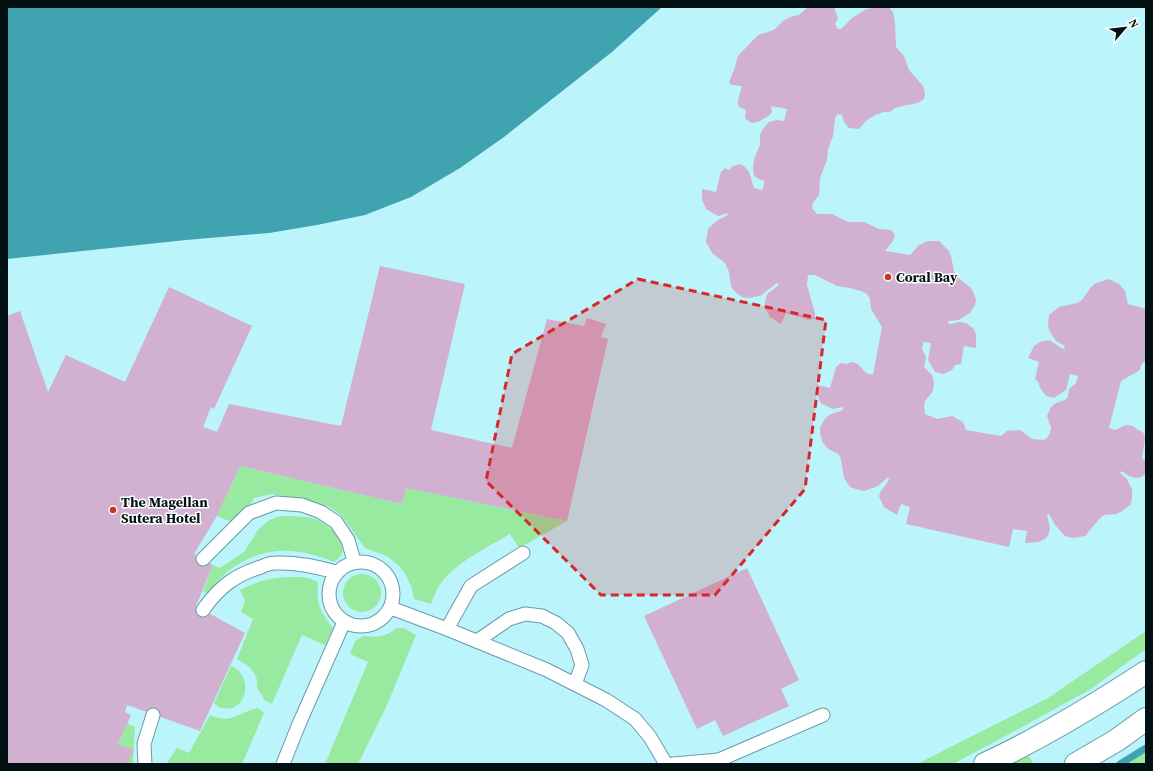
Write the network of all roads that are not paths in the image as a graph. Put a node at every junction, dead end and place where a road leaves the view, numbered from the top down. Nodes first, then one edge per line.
1 (524, 553) dead end
2 (203, 559) dead end
3 (354, 561) junction
4 (336, 572) junction
5 (391, 608) junction
6 (203, 610) dead end
7 (344, 622) junction
8 (447, 629) junction
9 (477, 641) junction
10 (1146, 672) edge
11 (575, 684) junction
12 (153, 715) dead end
13 (823, 715) dead end
14 (1146, 719) edge
15 (720, 762) edge
16 (144, 764) edge
17 (283, 764) edge
18 (666, 764) edge
19 (672, 764) edge
20 (985, 764) edge
21 (1076, 764) edge

1 - 8 lane
2 - 3 lane
3 - 4 lane
3 - 5 lane
4 - 6 lane
4 - 7 lane
5 - 7 lane
5 - 8 lane
7 - 17 lane
8 - 9 lane
9 - 11 lane
9 - 11 lane
10 - 20 street
11 - 18 lane
12 - 16 lane
13 - 15 lane
14 - 21 street
15 - 19 lane

